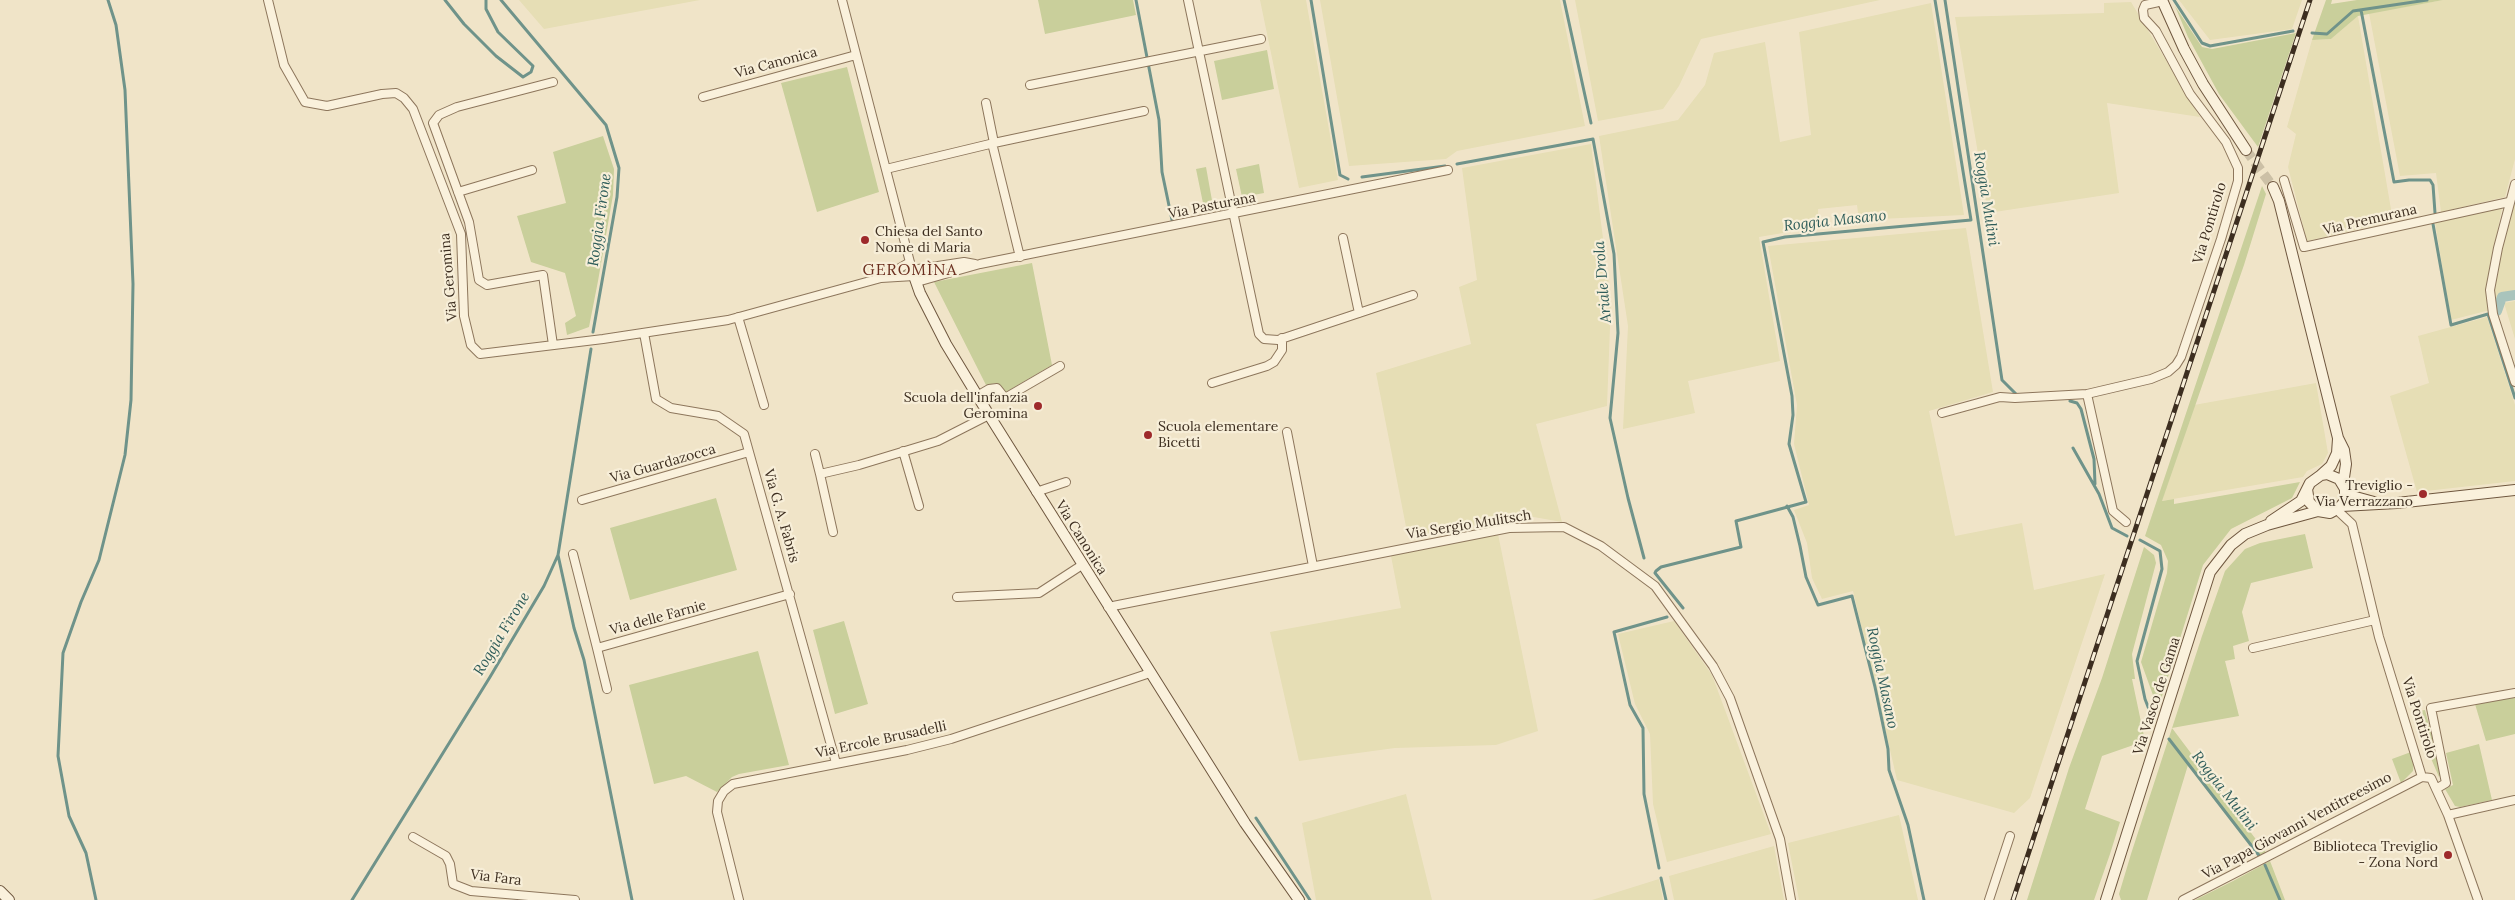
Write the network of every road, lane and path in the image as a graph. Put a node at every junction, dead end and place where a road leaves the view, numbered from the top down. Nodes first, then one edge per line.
1 (268, 0) edge
2 (842, 0) edge
3 (1188, 0) edge
4 (2162, 0) edge
5 (1262, 39) dead end
6 (1199, 52) junction
7 (856, 55) junction
8 (553, 82) dead end
9 (1030, 85) dead end
10 (703, 97) dead end
11 (986, 103) dead end
12 (1144, 111) dead end
13 (993, 143) junction
14 (2246, 150) tunnel mouth
15 (886, 169) junction
16 (532, 170) dead end
17 (1448, 170) dead end
18 (2284, 180) dead end
19 (2515, 184) edge
20 (2273, 187) tunnel mouth
21 (458, 192) junction
22 (2509, 202) junction
23 (1234, 215) junction
24 (1343, 238) dead end
25 (1020, 256) junction
26 (980, 264) junction
27 (913, 272) junction
28 (881, 278) junction
29 (1413, 295) dead end
30 (1359, 313) junction
31 (738, 317) junction
32 (644, 333) junction
33 (1282, 338) junction
34 (553, 345) junction
35 (1060, 366) dead end
36 (2515, 382) edge
37 (1212, 384) dead end
38 (2087, 394) junction
39 (977, 396) junction
40 (764, 405) dead end
41 (1942, 413) dead end
42 (989, 416) junction
43 (1286, 432) dead end
44 (2338, 438) junction
45 (903, 451) junction
46 (749, 452) junction
47 (815, 454) dead end
48 (820, 474) junction
49 (2321, 475) junction
50 (1066, 482) dead end
51 (2344, 486) junction
52 (2308, 489) junction
53 (2515, 490) edge
54 (1036, 492) junction
55 (582, 500) dead end
56 (2397, 504) junction
57 (919, 506) dead end
58 (2339, 508) junction
59 (2318, 511) junction
60 (2126, 522) dead end
61 (2266, 525) junction
62 (833, 532) dead end
63 (573, 554) dead end
64 (1082, 565) junction
65 (1313, 566) junction
66 (790, 594) junction
67 (957, 598) dead end
68 (1108, 607) junction
69 (2375, 620) junction
70 (597, 648) junction
71 (2253, 648) dead end
72 (1150, 673) junction
73 (607, 689) dead end
74 (2515, 693) edge
75 (836, 763) junction
76 (2422, 777) junction
77 (2436, 790) junction
78 (2515, 800) edge
79 (2448, 815) junction
80 (2010, 836) dead end
81 (413, 837) dead end
82 (0, 891) edge
83 (9, 900) edge
84 (575, 900) edge
85 (739, 900) edge
86 (1299, 900) edge
87 (1791, 900) edge
88 (1989, 900) edge
89 (2106, 900) edge
90 (2183, 900) edge
91 (2478, 900) edge

1 - 34 street, Via Geromina
2 - 7 street, Via Canonica
3 - 6 street
4 - 14 street, Via Pontirolo
4 - 38 street, Via Pontirolo
5 - 6 street
6 - 9 street
6 - 23 street
7 - 10 street, Via Canonica
7 - 15 street, Via Canonica
8 - 21 street
11 - 13 street
12 - 13 street
13 - 15 street
13 - 25 street
15 - 27 street, Via Canonica
16 - 21 street
17 - 23 street, Via Pasturana
18 - 22 street, Via Premurana
19 - 22 street
20 - 44 street
21 - 34 street
22 - 36 street
23 - 25 street, Via Pasturana
23 - 33 street
24 - 30 street
25 - 26 street, Via Pasturana
26 - 27 street, Via Pasturana
26 - 27 street, Via Pasturana
27 - 28 street, Via Geromina
27 - 28 street, Via Geromina
27 - 39 street, Via Canonica
28 - 31 street, Via Geromina
29 - 30 street
30 - 33 street
31 - 32 street, Via Geromina
31 - 40 street
32 - 34 street, Via Geromina
32 - 46 street, Via G. A. Fabris
33 - 37 street
35 - 39 street
38 - 41 street, Via Pontirolo
38 - 60 street
39 - 42 street, Via Canonica
42 - 45 street
42 - 54 street, Via Canonica
43 - 65 street
44 - 49 street
44 - 51 street
45 - 48 street
45 - 57 street
46 - 55 street, Via Guardazocca
46 - 66 street, Via G. A. Fabris
47 - 48 street
48 - 62 street
49 - 51 street
49 - 52 street
50 - 54 street
51 - 56 street
51 - 58 street
52 - 59 street
52 - 61 street, Via Vasco de Gama
53 - 56 street
54 - 64 street, Via Canonica
56 - 58 street
58 - 59 street
58 - 69 street, Via Pontirolo
59 - 61 street, Via Vasco de Gama
61 - 89 street, Via Vasco de Gama
63 - 70 street, Via delle Farnie
64 - 67 street
64 - 68 street, Via Canonica
65 - 68 street, Via Sergio Mulitsch
65 - 87 street, Via Sergio Mulitsch
66 - 70 street, Via delle Farnie
66 - 75 street, Via G. A. Fabris
68 - 72 street, Via Canonica
69 - 71 street
69 - 76 street, Via Pontirolo
70 - 73 street
72 - 75 street, Via Ercole Brusadelli
72 - 86 street, Via Canonica
74 - 77 street
75 - 85 street, Via Ercole Brusadelli
76 - 77 street, Via Pontirolo
76 - 90 street, Via Papa Giovanni Ventitreesimo
77 - 79 street, Via Pontirolo
78 - 79 street
79 - 91 street, Via Pontirolo
80 - 88 street
81 - 84 street, Via Fara
82 - 83 street

